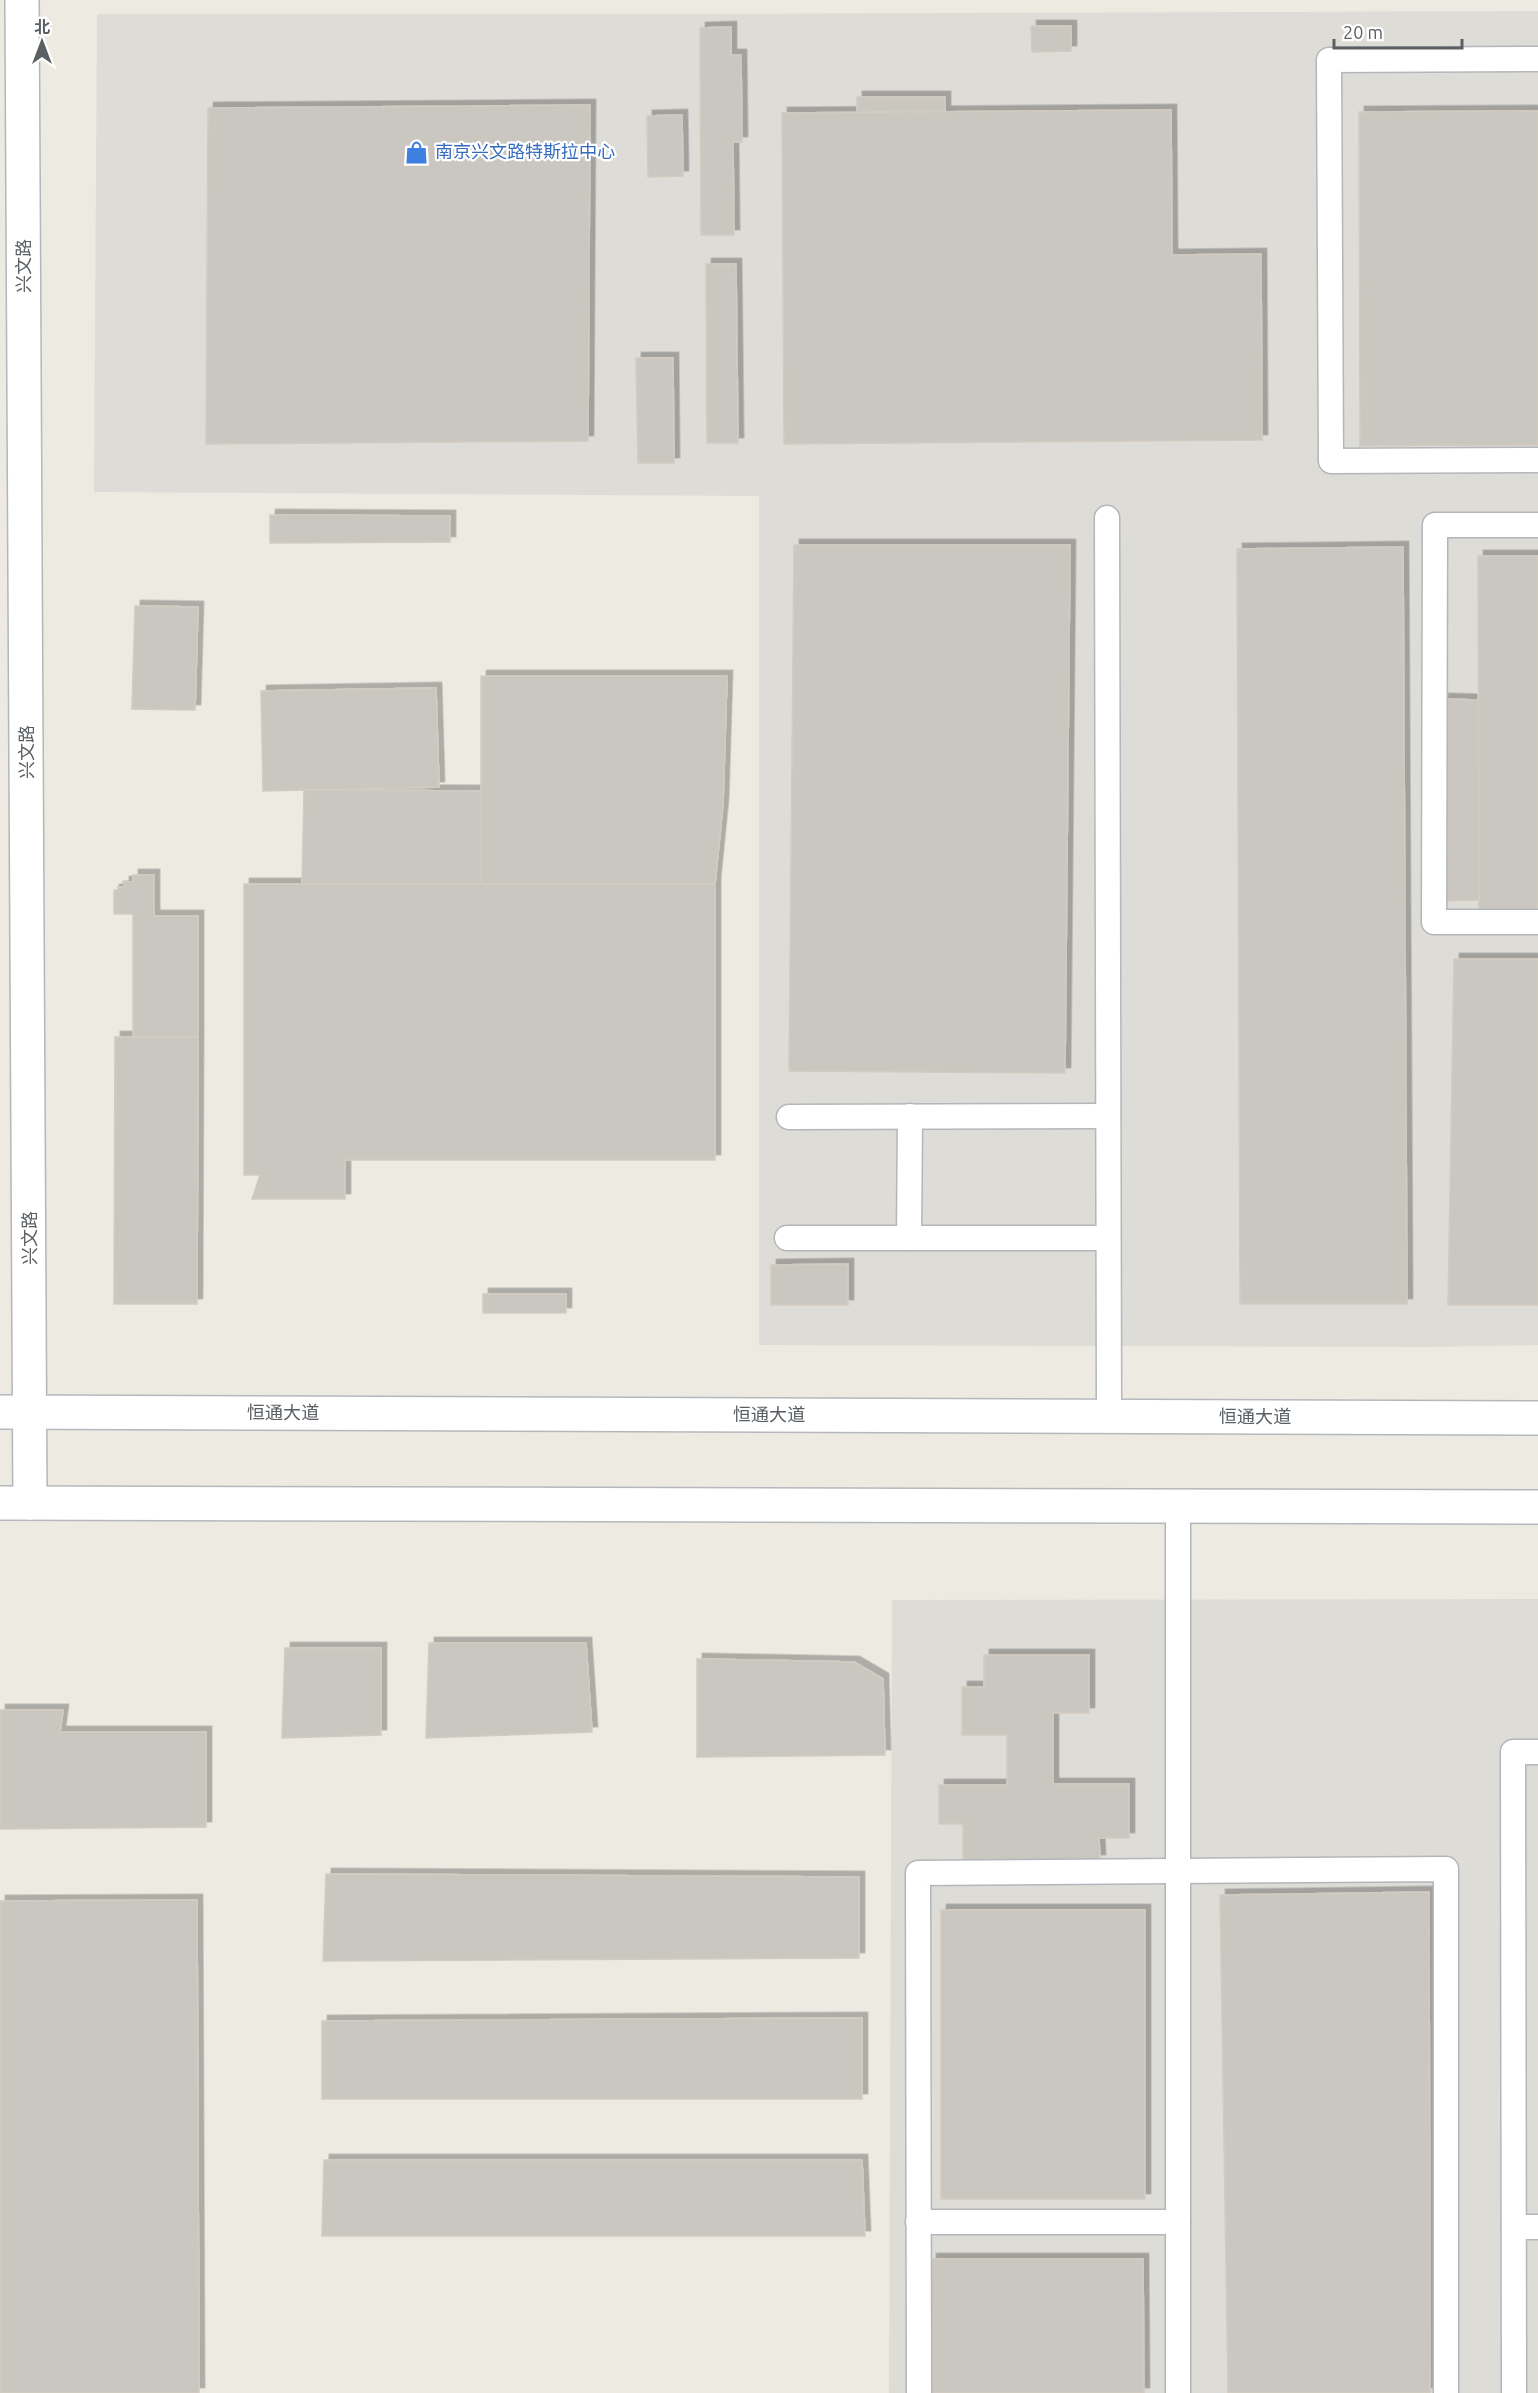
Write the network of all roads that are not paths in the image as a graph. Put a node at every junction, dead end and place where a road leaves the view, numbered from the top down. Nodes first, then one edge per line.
1 (22, 0) edge
2 (1538, 59) edge
3 (1538, 460) edge
4 (1107, 518) dead end
5 (1538, 525) edge
6 (1538, 922) edge
7 (910, 1116) junction
8 (1108, 1116) junction
9 (789, 1117) dead end
10 (787, 1238) dead end
11 (909, 1238) junction
12 (1108, 1238) junction
13 (16, 1412) edge
14 (1108, 1417) junction
15 (1538, 1418) edge
16 (15, 1503) edge
17 (1178, 1505) junction
18 (1538, 1506) edge
19 (1538, 1752) edge
20 (1178, 1871) junction
21 (918, 2222) junction
22 (1178, 2222) junction
23 (1538, 2227) edge
24 (1514, 2228) junction
25 (919, 2393) edge
26 (1178, 2393) edge
27 (1446, 2393) edge
28 (1514, 2393) edge

1 - 13 main road, 兴文路
2 - 3 lane
4 - 8 lane
5 - 6 lane
7 - 8 lane
7 - 9 lane
7 - 11 lane
8 - 12 lane
10 - 11 lane
11 - 12 lane
12 - 14 lane
13 - 14 main road, 恒通大道
13 - 16 main road, 兴文路
14 - 15 main road, 恒通大道
16 - 17 main road
17 - 18 main road
17 - 20 lane
19 - 24 lane
20 - 21 lane
20 - 22 lane
20 - 27 lane
21 - 22 lane
21 - 25 lane
22 - 26 lane
23 - 24 lane
24 - 28 lane

